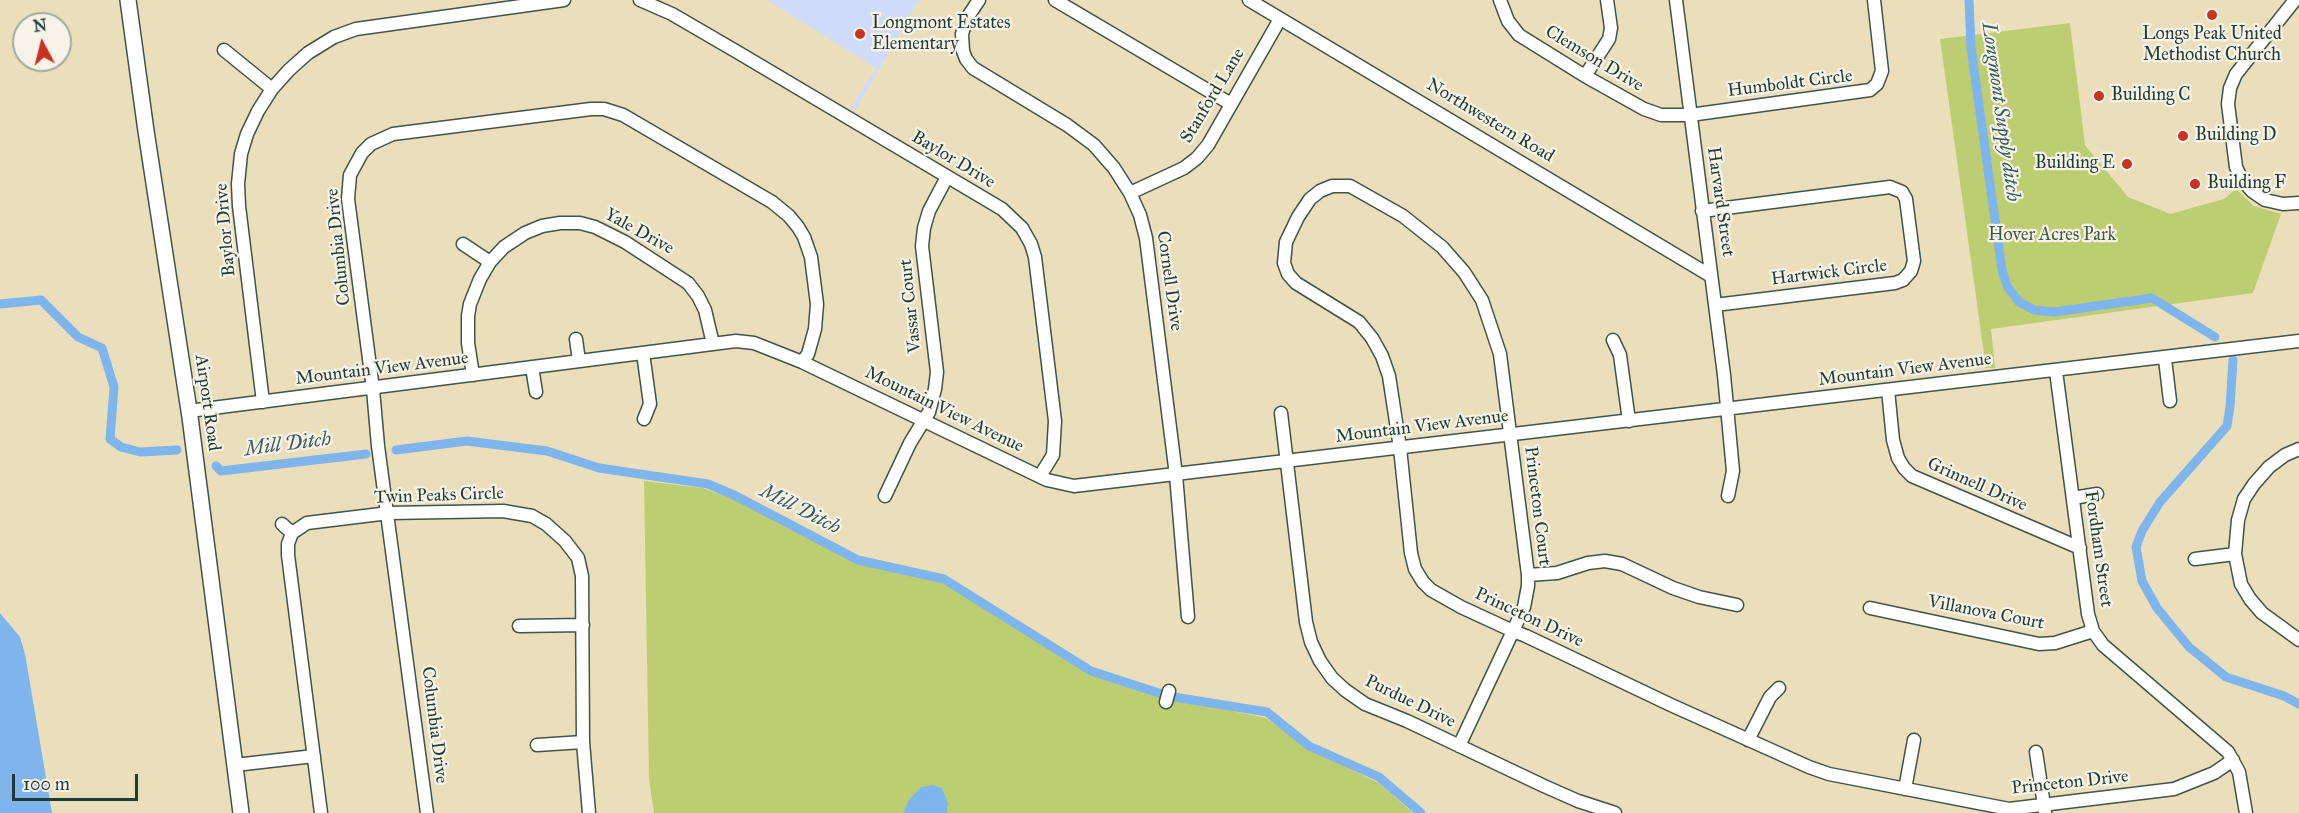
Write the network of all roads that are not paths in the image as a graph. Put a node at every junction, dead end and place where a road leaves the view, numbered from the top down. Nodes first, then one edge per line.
1 (128, 0) edge
2 (564, 0) edge
3 (640, 0) edge
4 (979, 0) edge
5 (1055, 0) edge
6 (1249, 0) edge
7 (1500, 0) edge
8 (1607, 0) edge
9 (1676, 0) edge
10 (1874, 0) edge
11 (2295, 0) edge
12 (504, 4) edge
13 (1280, 19) junction
14 (224, 50) dead end
15 (1585, 76) junction
16 (272, 89) junction
17 (1231, 104) junction
18 (1690, 115) junction
19 (947, 177) junction
20 (1130, 193) junction
21 (2299, 203) edge
22 (1702, 211) junction
23 (464, 243) dead end
24 (490, 262) junction
25 (1711, 276) junction
26 (1715, 305) junction
27 (576, 339) dead end
28 (1613, 340) dead end
29 (2299, 341) edge
30 (713, 344) junction
31 (643, 353) junction
32 (2165, 359) junction
33 (579, 361) junction
34 (802, 362) junction
35 (532, 367) junction
36 (2056, 371) junction
37 (473, 375) junction
38 (373, 389) junction
39 (1888, 390) junction
40 (536, 392) dead end
41 (2170, 401) dead end
42 (263, 402) junction
43 (1727, 409) junction
44 (189, 411) junction
45 (1281, 413) dead end
46 (644, 419) dead end
47 (924, 421) junction
48 (1629, 421) junction
49 (1510, 435) junction
50 (1400, 448) junction
51 (2299, 449) edge
52 (1288, 461) junction
53 (1176, 475) junction
54 (1040, 476) junction
55 (2097, 494) dead end
56 (885, 496) dead end
57 (1728, 496) dead end
58 (2073, 498) junction
59 (389, 513) junction
60 (2080, 548) junction
61 (2235, 554) junction
62 (2195, 559) dead end
63 (1528, 575) junction
64 (1737, 605) dead end
65 (1870, 608) dead end
66 (1188, 617) dead end
67 (583, 625) junction
68 (519, 626) dead end
69 (1513, 631) junction
70 (2093, 631) junction
71 (2299, 640) edge
72 (1779, 688) dead end
73 (1748, 740) junction
74 (1914, 740) dead end
75 (583, 742) junction
76 (537, 745) dead end
77 (1459, 746) junction
78 (2036, 752) dead end
79 (314, 756) junction
80 (2233, 760) junction
81 (235, 765) junction
82 (1905, 789) junction
83 (2045, 809) edge
84 (241, 813) edge
85 (321, 813) edge
86 (427, 813) edge
87 (589, 813) edge
88 (1615, 813) edge
89 (2246, 813) edge

1 - 44 main road, Airport Road
2 - 12 street, Baylor Drive
3 - 19 street, Baylor Drive
4 - 20 street, Cornell Drive
5 - 17 street
6 - 13 street, Northwestern Road
7 - 15 street, Clemson Drive
8 - 15 street
9 - 18 street, Harvard Street
10 - 18 street, Humboldt Circle
11 - 21 street
12 - 16 street, Baylor Drive
13 - 17 street, Stanford Lane
13 - 25 street, Northwestern Road
14 - 16 street
15 - 18 street, Clemson Drive
16 - 42 street, Baylor Drive
17 - 20 street, Stanford Lane
18 - 22 street, Harvard Street
19 - 47 street, Vassar Court
19 - 54 street, Baylor Drive
20 - 53 street, Cornell Drive
22 - 25 street, Harvard Street
22 - 26 street, Hartwick Circle
23 - 24 street
24 - 30 street, Yale Drive
24 - 37 street, Yale Drive
25 - 26 street, Harvard Street
26 - 43 street, Harvard Street
27 - 33 street
28 - 48 street
29 - 32 street, Mountain View Avenue
30 - 31 street, Mountain View Avenue
30 - 34 street, Mountain View Avenue
31 - 33 street, Mountain View Avenue
31 - 46 street
32 - 36 street, Mountain View Avenue
32 - 41 street
33 - 35 street, Mountain View Avenue
34 - 38 street, Columbia Drive
34 - 47 street, Mountain View Avenue
35 - 37 street, Mountain View Avenue
35 - 40 street
36 - 39 street, Mountain View Avenue
36 - 58 street, Fordham Street
37 - 38 street, Mountain View Avenue
38 - 42 street, Mountain View Avenue
38 - 59 street, Columbia Drive
39 - 43 street, Mountain View Avenue
39 - 60 street, Grinnell Drive
42 - 44 street, Mountain View Avenue
43 - 48 street, Mountain View Avenue
43 - 57 street, Harvard Street
44 - 81 main road, Airport Road
45 - 52 street, Purdue Drive
47 - 54 street, Mountain View Avenue
47 - 56 street, Vassar Court
48 - 49 street, Mountain View Avenue
49 - 50 street, Mountain View Avenue
49 - 50 street, Princeton Court
49 - 63 street, Princeton Court
50 - 52 street, Mountain View Avenue
50 - 69 street, Princeton Drive
51 - 61 street
52 - 53 street, Mountain View Avenue
52 - 77 street, Purdue Drive
53 - 54 street, Mountain View Avenue
53 - 66 street, Cornell Drive
55 - 58 street
58 - 60 street, Fordham Street
59 - 67 street, Twin Peaks Circle
59 - 79 street, Twin Peaks Circle
59 - 86 street, Columbia Drive
60 - 70 street, Fordham Street
61 - 62 street
61 - 71 street
63 - 64 street
63 - 69 street, Princeton Court
65 - 70 street, Villanova Court
67 - 68 street
67 - 75 street, Twin Peaks Circle
69 - 73 street, Princeton Drive
69 - 77 street, Princeton Court
70 - 80 street, Fordham Street
72 - 73 street
73 - 82 street, Princeton Drive
74 - 82 street
75 - 76 street
75 - 87 street, Twin Peaks Circle
77 - 88 street, Purdue Drive
78 - 83 street
79 - 81 street
79 - 85 street, Twin Peaks Circle
80 - 83 street, Princeton Drive
80 - 89 street, Fordham Street
81 - 84 main road, Airport Road
82 - 83 street, Princeton Drive

